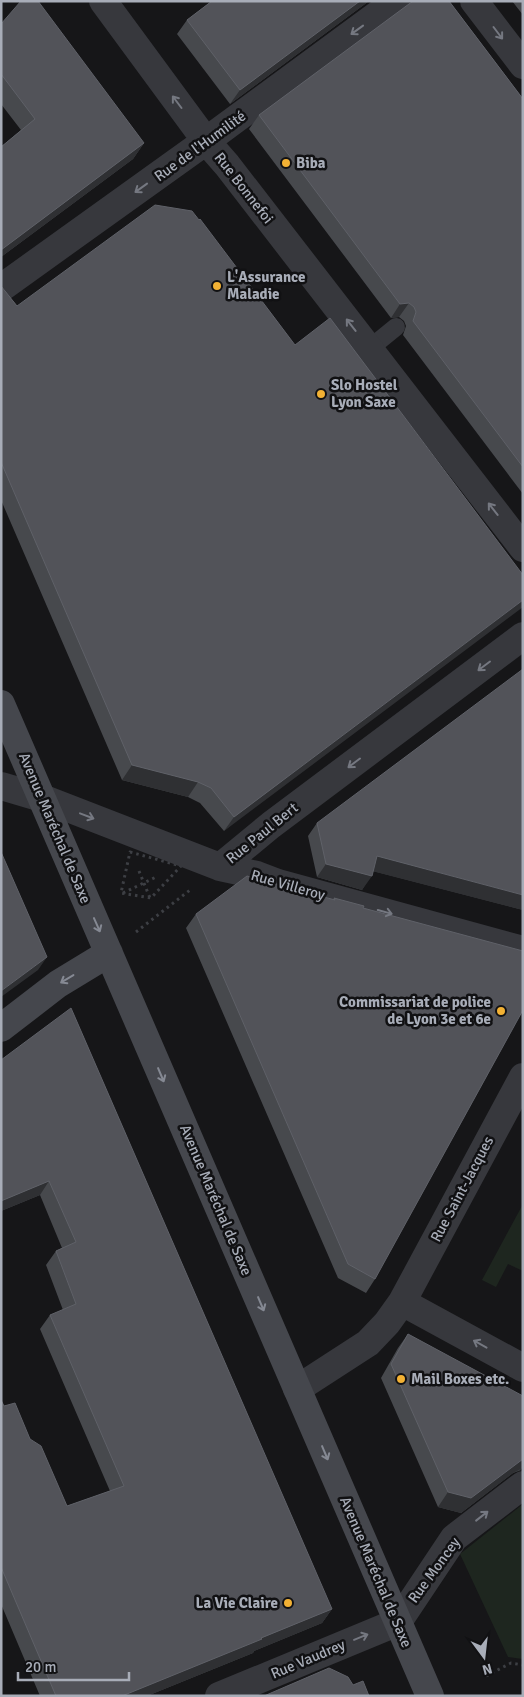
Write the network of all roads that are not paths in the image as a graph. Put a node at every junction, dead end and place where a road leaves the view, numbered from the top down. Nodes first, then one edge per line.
1 (103, 1) edge
2 (396, 1) edge
3 (474, 1) edge
4 (523, 65) edge
5 (206, 141) junction
6 (1, 288) edge
7 (396, 327) dead end
8 (369, 349) junction
9 (523, 548) edge
10 (523, 636) edge
11 (1, 704) edge
12 (1, 786) edge
13 (42, 798) junction
14 (220, 867) junction
15 (523, 950) edge
16 (109, 953) junction
17 (1, 1028) edge
18 (523, 1077) edge
19 (402, 1302) junction
20 (523, 1368) edge
21 (297, 1389) junction
22 (523, 1485) edge
23 (398, 1622) junction
24 (219, 1696) edge
25 (430, 1696) edge

5 -> 1 street, Rue Bonnefoi
2 -> 5 street, Rue de l'Humilité
3 -> 4 street
5 -> 6 street, Rue de l'Humilité
8 -> 5 street, Rue Bonnefoi
7 - 8 lane
9 -> 8 street, Rue Bonnefoi
10 -> 14 street, Rue Paul Bert
11 - 13 main road, Avenue Maréchal de Saxe
12 - 13 street, Rue Villeroy
13 -> 14 street, Rue Villeroy
13 -> 16 main road, Avenue Maréchal de Saxe
14 -> 15 street, Rue Villeroy
16 -> 17 main road
16 -> 21 main road, Avenue Maréchal de Saxe
18 - 19 street, Rue Saint-Jacques
20 -> 19 street
19 - 21 street, Rue Saint-Jacques
21 -> 23 main road, Avenue Maréchal de Saxe
23 -> 22 street, Rue Moncey
24 -> 23 street, Rue Vaudrey
23 - 25 main road, Avenue Maréchal de Saxe

